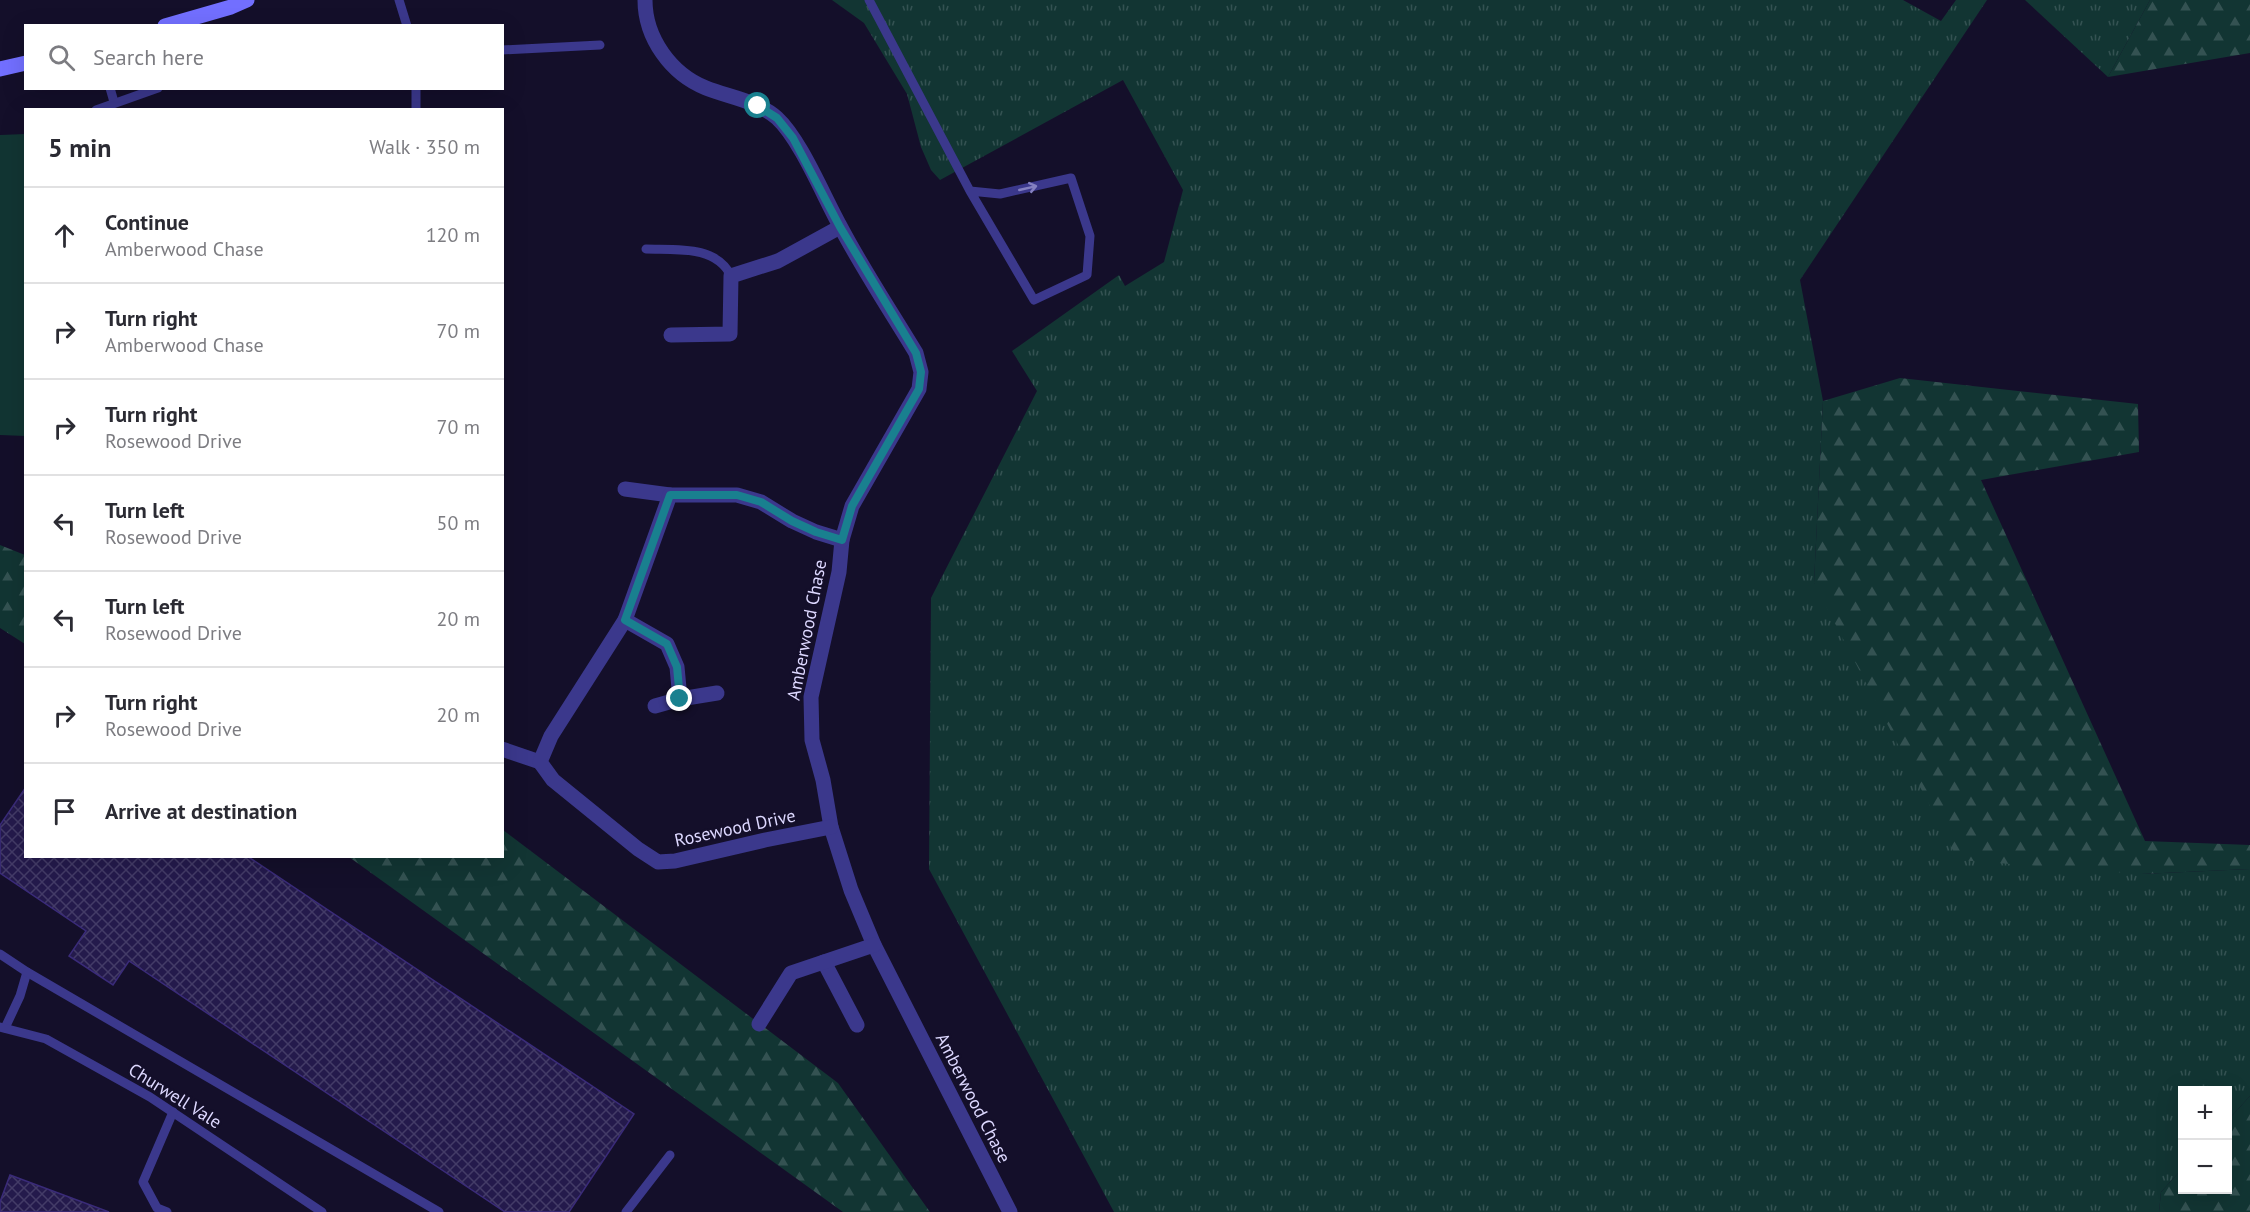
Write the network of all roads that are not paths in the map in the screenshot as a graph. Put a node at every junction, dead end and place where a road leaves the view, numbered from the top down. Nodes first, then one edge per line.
1 (247, 0) edge
2 (399, 0) edge
3 (645, 0) edge
4 (869, 0) edge
5 (172, 24) edge
6 (406, 24) edge
7 (600, 45) dead end
8 (504, 51) edge
9 (24, 63) edge
10 (0, 69) edge
11 (111, 90) edge
12 (152, 90) edge
13 (416, 90) edge
14 (114, 102) junction
15 (100, 108) edge
16 (416, 108) edge
17 (970, 192) junction
18 (840, 227) junction
19 (646, 249) dead end
20 (731, 276) junction
21 (671, 335) dead end
22 (626, 489) dead end
23 (670, 495) junction
24 (842, 540) junction
25 (625, 620) junction
26 (717, 693) dead end
27 (680, 699) junction
28 (655, 706) dead end
29 (504, 749) edge
30 (540, 762) junction
31 (831, 827) junction
32 (874, 945) junction
33 (0, 954) edge
34 (824, 962) junction
35 (27, 972) junction
36 (759, 1024) dead end
37 (857, 1025) dead end
38 (2, 1028) edge
39 (173, 1112) junction
40 (670, 1155) dead end
41 (167, 1212) edge
42 (321, 1212) edge
43 (439, 1212) edge
44 (626, 1212) edge
45 (1010, 1212) edge

1 - 5 main road
2 - 6 lane
3 - 18 street, Amberwood Chase
4 - 17 lane
7 - 8 lane
9 - 10 main road
11 - 14 lane
12 - 14 lane
13 - 16 lane
14 - 15 lane
17 -> 17 lane
18 - 20 street
18 - 24 street, Amberwood Chase
19 - 20 lane
20 - 21 street
22 - 23 street
23 - 24 street
23 - 25 street
24 - 31 street, Amberwood Chase
25 - 27 street
25 - 30 street
26 - 27 street
27 - 28 street
29 - 30 street
30 - 31 street, Rosewood Drive
31 - 32 street, Amberwood Chase
32 - 34 street
32 - 45 street, Amberwood Chase
33 - 35 lane
34 - 36 street
34 - 37 street
35 - 38 lane
35 - 43 lane
38 - 39 lane, Churwell Vale
39 - 41 lane
39 - 42 lane, Churwell Vale
40 - 44 lane

